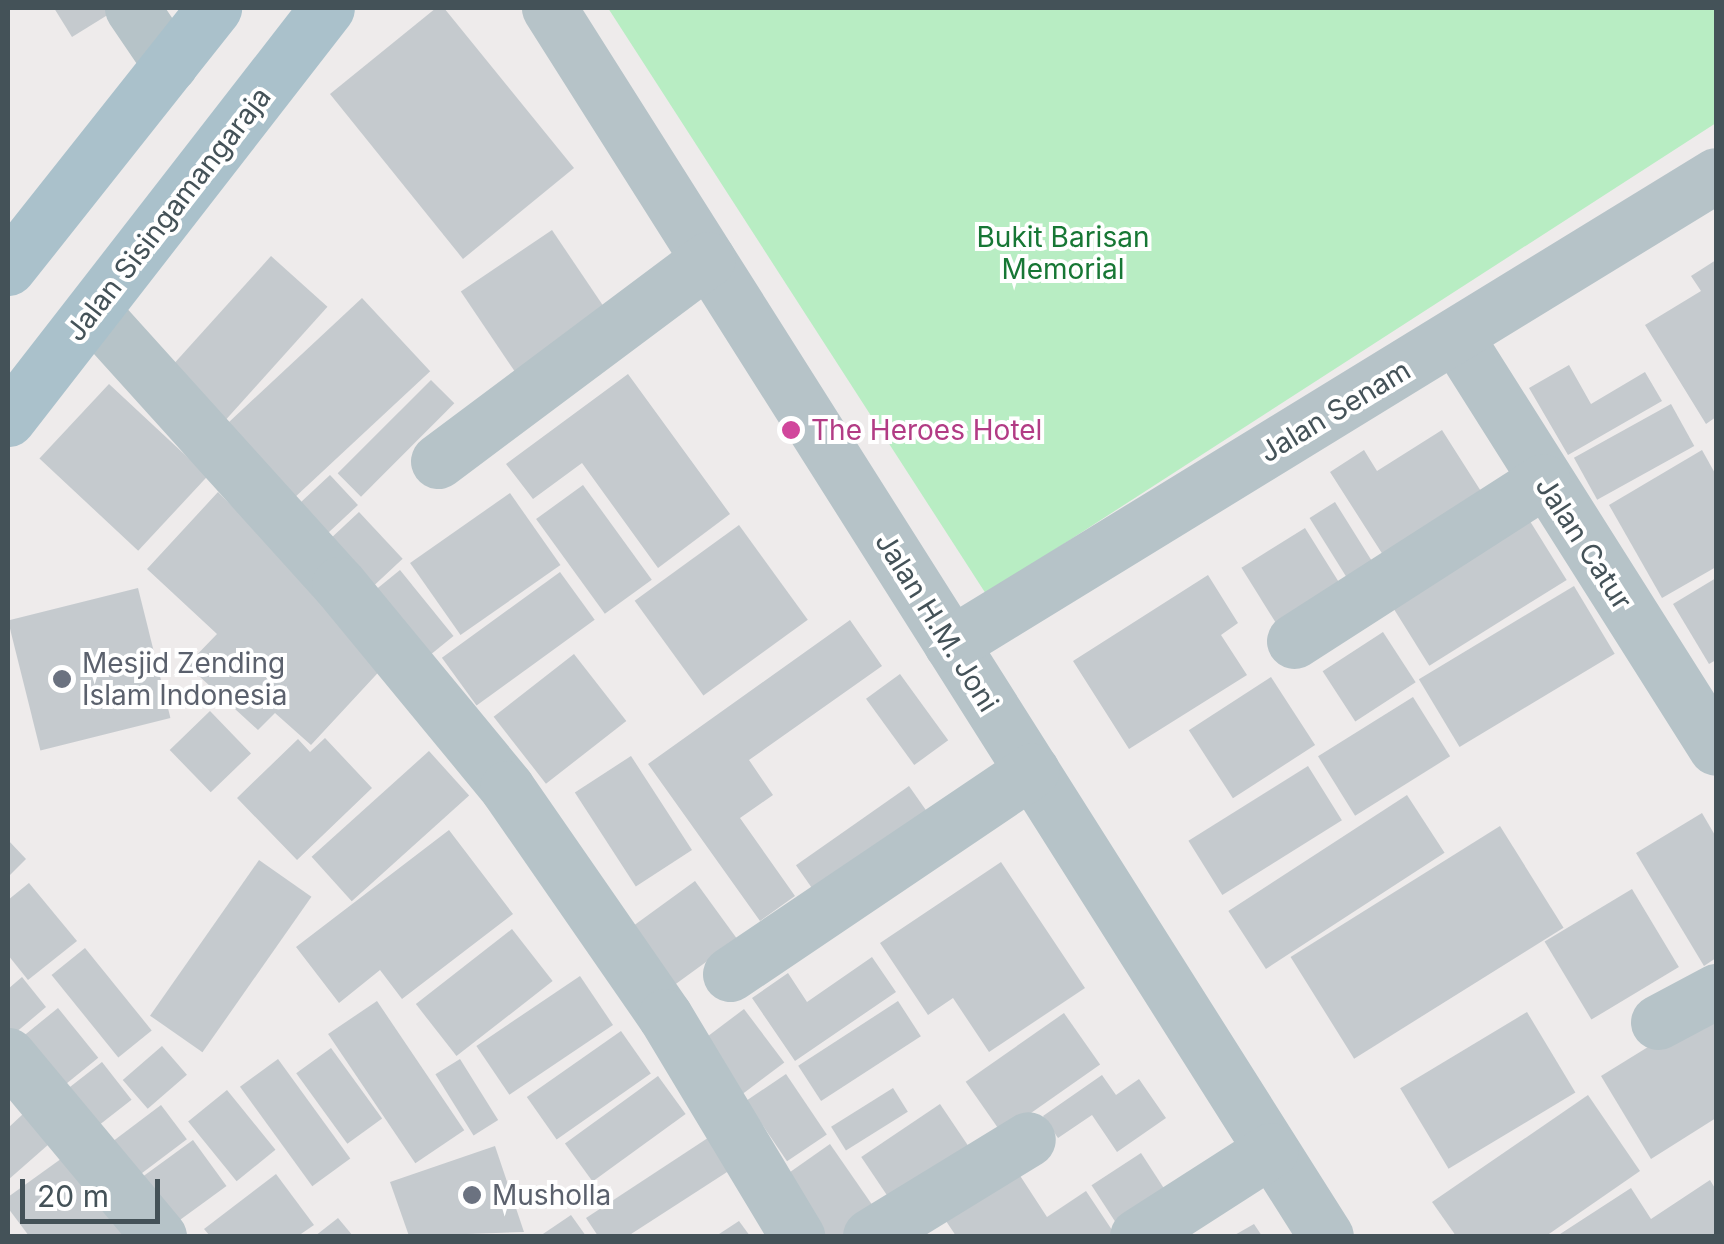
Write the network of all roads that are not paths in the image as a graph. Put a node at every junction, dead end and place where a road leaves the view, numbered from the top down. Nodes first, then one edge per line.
1 (132, 8) edge
2 (214, 8) edge
3 (326, 8) edge
4 (548, 8) edge
5 (170, 64) junction
6 (1716, 175) edge
7 (708, 259) junction
8 (8, 268) edge
9 (94, 313) junction
10 (1456, 337) junction
11 (8, 418) edge
12 (438, 461) dead end
13 (1544, 481) junction
14 (1294, 641) dead end
15 (951, 644) junction
16 (1716, 748) edge
17 (1032, 770) junction
18 (730, 974) dead end
19 (1716, 991) edge
20 (1658, 1022) dead end
21 (8, 1055) edge
22 (1028, 1139) dead end
23 (1271, 1150) junction
24 (159, 1236) edge
25 (797, 1236) edge
26 (870, 1236) edge
27 (1137, 1236) edge
28 (1326, 1236) edge

1 - 5 street
2 - 5 main road
3 - 9 main road, Jalan Sisingamangaraja
4 - 7 street, Jalan H.M. Joni
5 - 8 main road
6 - 10 street, Jalan Senam
7 - 12 street
7 - 15 street, Jalan H.M. Joni
9 - 11 main road, Jalan Sisingamangaraja
9 - 25 street
10 - 13 street, Jalan Catur
10 - 15 street, Jalan Senam
13 - 14 street
13 - 16 street, Jalan Catur
15 - 17 street, Jalan H.M. Joni
17 - 18 street
17 - 23 street, Jalan H.M. Joni
19 - 20 street
21 - 24 street
22 - 26 street
23 - 27 street
23 - 28 street, Jalan H.M. Joni

